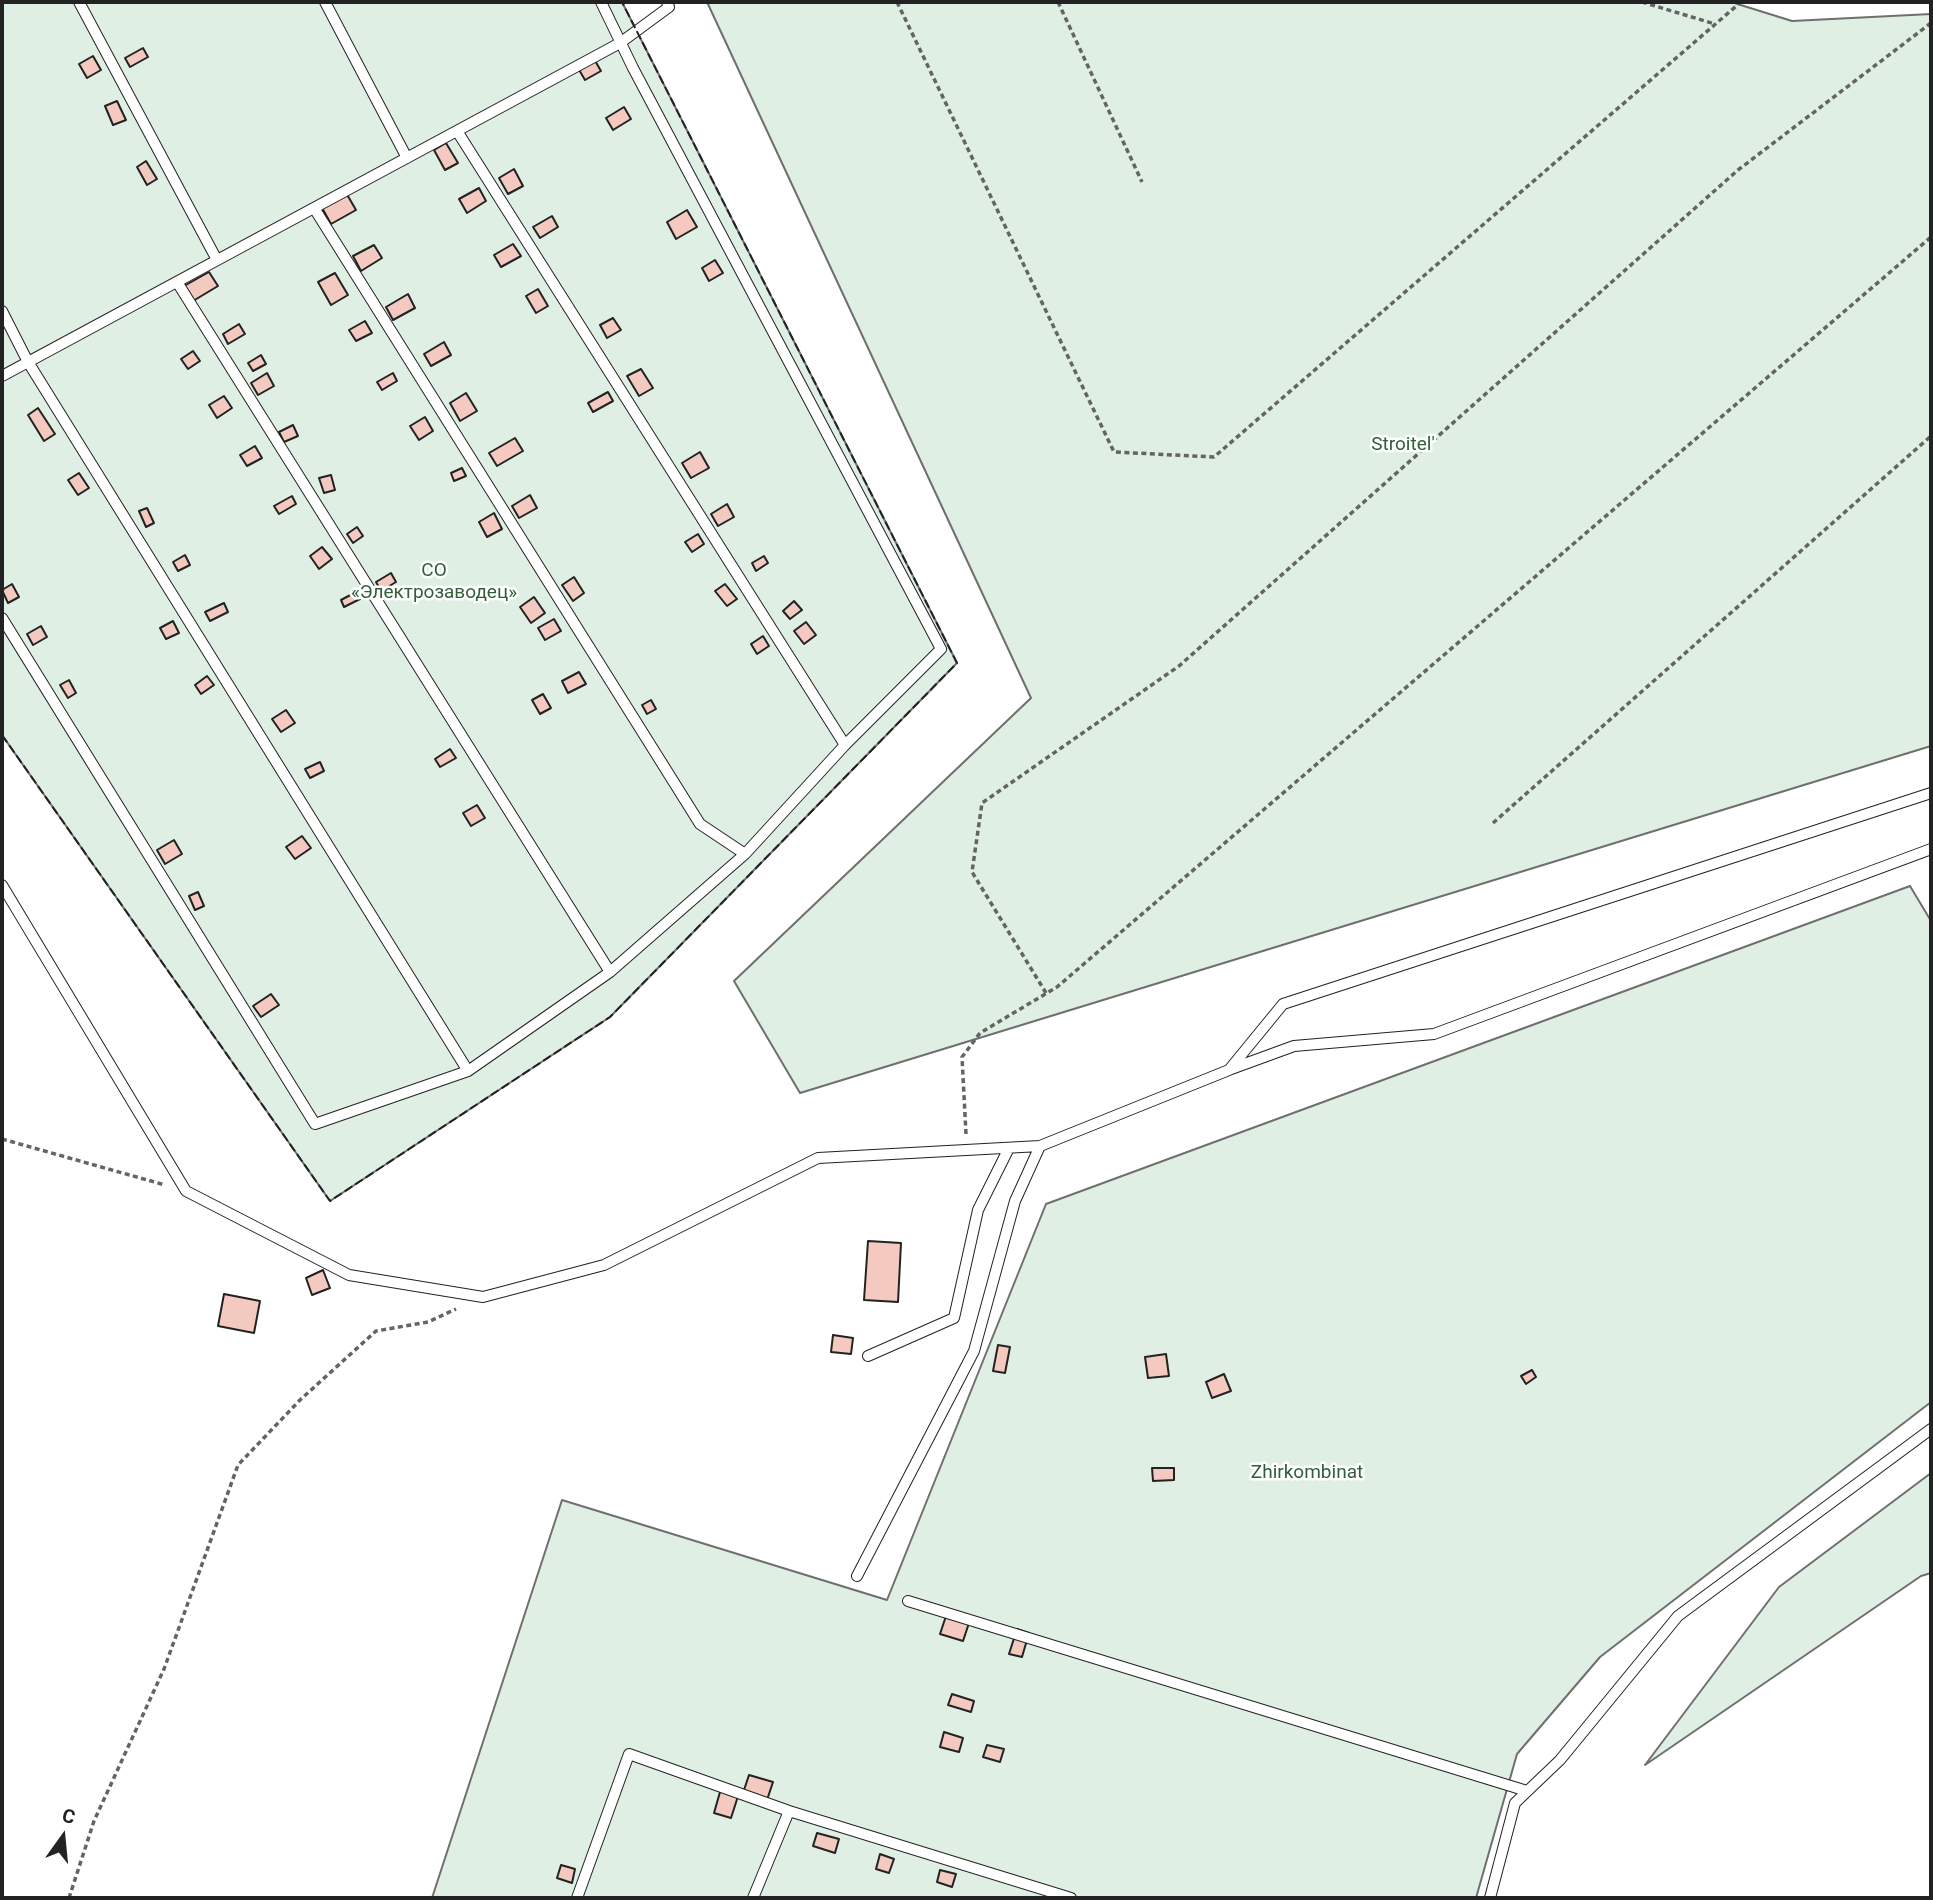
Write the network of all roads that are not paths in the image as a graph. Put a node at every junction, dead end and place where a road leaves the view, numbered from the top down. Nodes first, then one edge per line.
1 (79, 2) edge
2 (325, 2) edge
3 (601, 2) edge
4 (667, 2) edge
5 (620, 43) junction
6 (457, 131) junction
7 (407, 158) junction
8 (314, 208) junction
9 (217, 260) junction
10 (177, 282) junction
11 (2, 312) edge
12 (28, 362) junction
13 (2, 376) edge
14 (2, 618) edge
15 (845, 745) junction
16 (1931, 793) edge
17 (1931, 849) edge
18 (745, 854) junction
19 (2, 885) edge
20 (610, 972) junction
21 (1229, 1070) junction
22 (468, 1072) junction
23 (1040, 1146) junction
24 (1009, 1148) junction
25 (868, 1356) dead end
26 (1931, 1429) edge
27 (857, 1576) dead end
28 (908, 1601) dead end
29 (1527, 1791) junction
30 (789, 1811) junction
31 (577, 1898) edge
32 (753, 1898) edge
33 (1071, 1898) edge
34 (1490, 1898) edge

1 - 9 lane
2 - 7 lane
3 - 5 lane
4 - 5 lane
5 - 6 lane
5 - 15 lane
6 - 7 lane
6 - 15 lane
7 - 8 lane
8 - 9 lane
8 - 18 lane
9 - 10 lane
10 - 12 lane
10 - 20 lane
11 - 12 lane
12 - 13 lane
12 - 22 lane
14 - 22 lane
15 - 18 lane
16 - 21 lane
17 - 21 lane
18 - 20 lane
19 - 24 lane
20 - 22 lane
21 - 23 lane
23 - 24 lane
23 - 27 lane
24 - 25 lane
26 - 29 lane
28 - 29 lane
29 - 34 lane
30 - 31 lane
30 - 32 lane
30 - 33 lane

